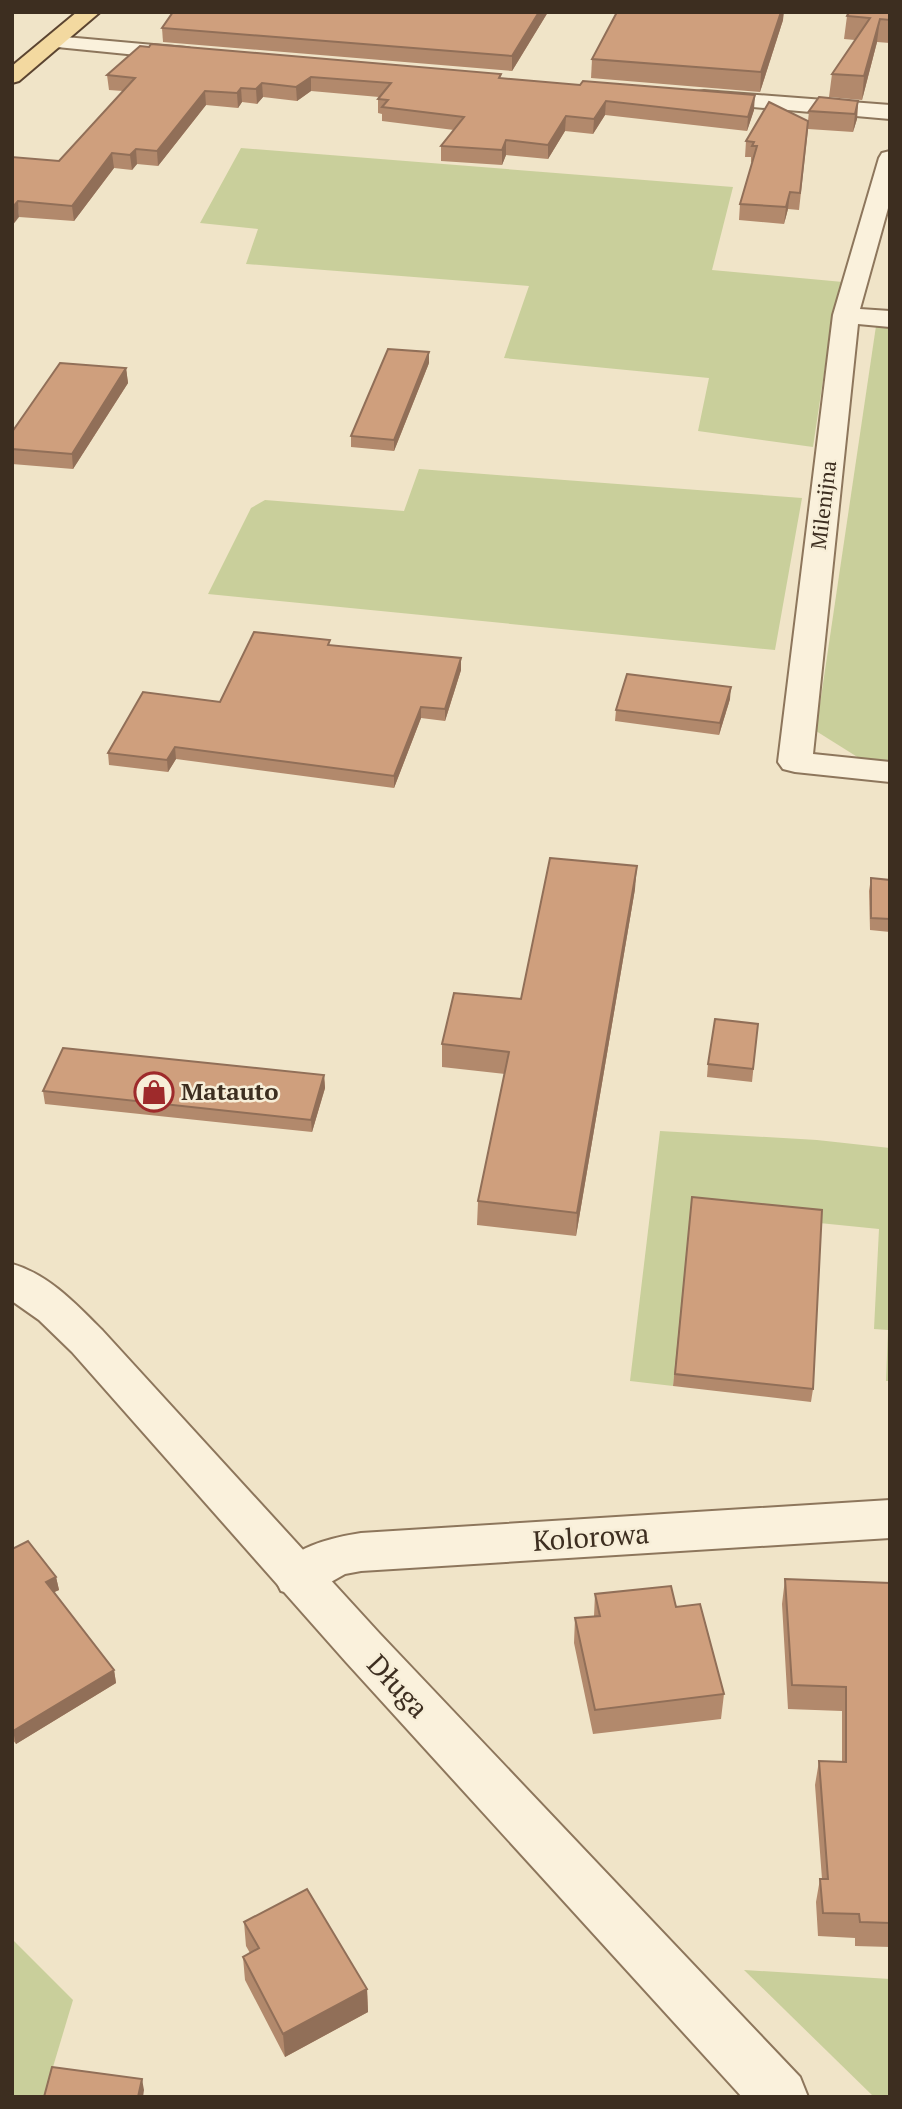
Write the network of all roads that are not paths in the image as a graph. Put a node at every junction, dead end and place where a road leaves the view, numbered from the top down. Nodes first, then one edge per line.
1 (90, 12) edge
2 (54, 42) junction
3 (215, 56) edge
4 (12, 77) edge
5 (686, 96) edge
6 (890, 112) edge
7 (890, 159) edge
8 (846, 315) junction
9 (890, 319) edge
10 (890, 772) edge
11 (12, 1279) edge
12 (890, 1519) edge
13 (298, 1577) junction
14 (780, 2097) edge

1 - 2 main road
2 - 3 street
2 - 4 main road
5 - 6 street
7 - 8 street, Milenijna
8 - 9 street
8 - 10 street, Milenijna
11 - 13 street, Długa
12 - 13 street, Kolorowa
13 - 14 street, Długa

